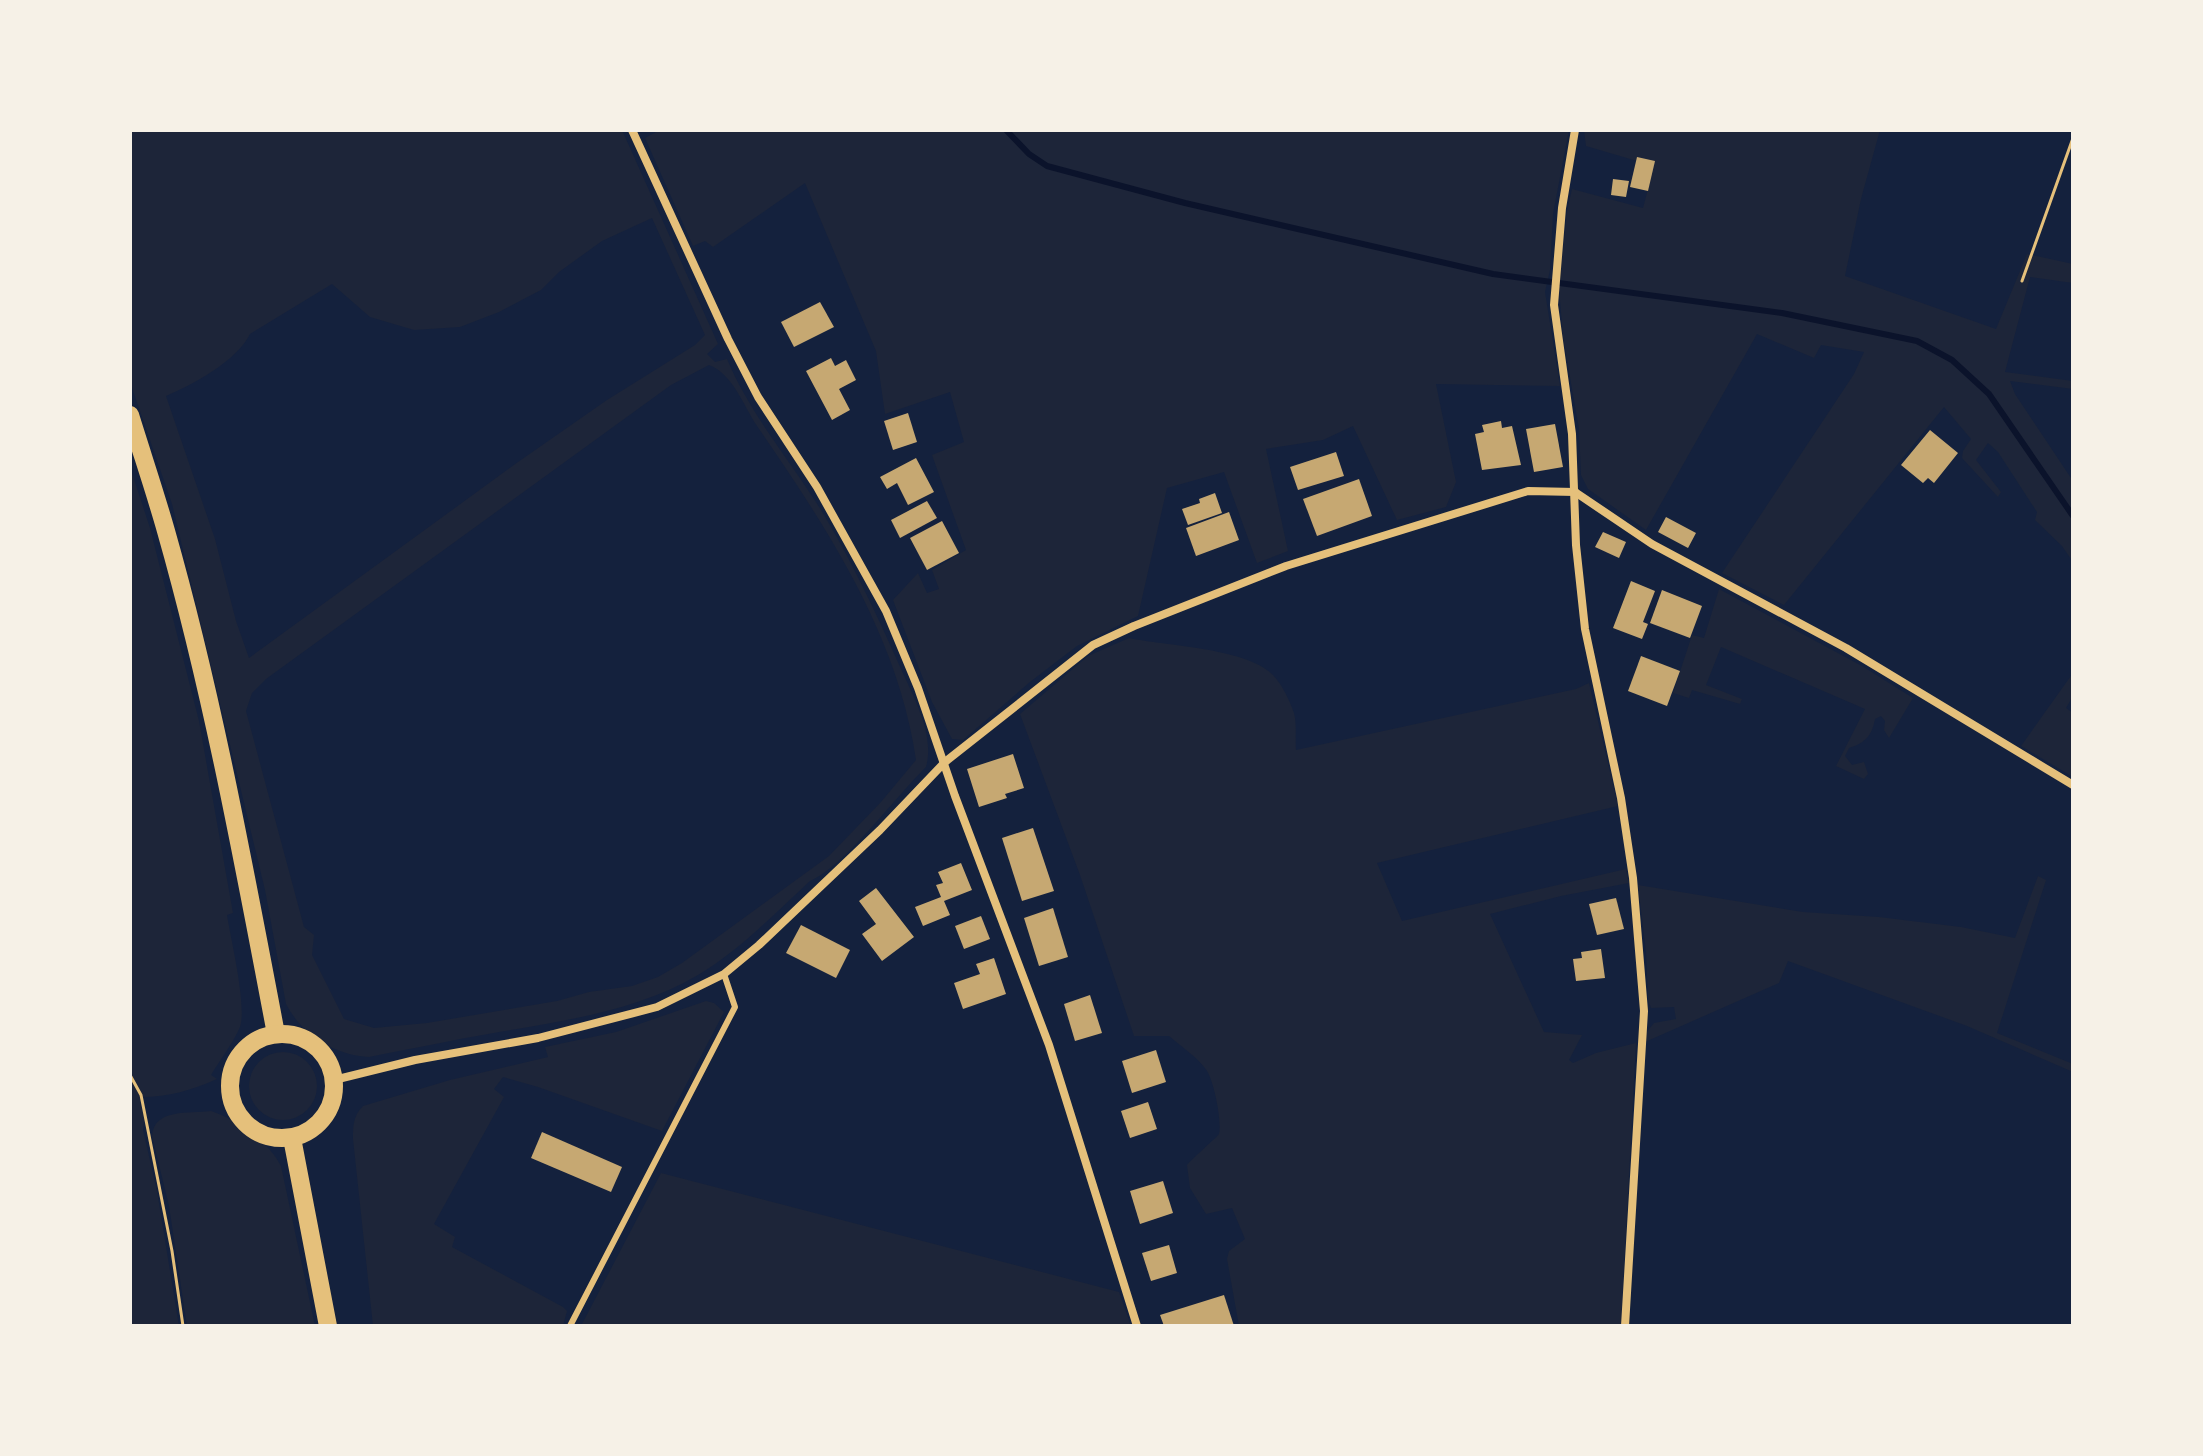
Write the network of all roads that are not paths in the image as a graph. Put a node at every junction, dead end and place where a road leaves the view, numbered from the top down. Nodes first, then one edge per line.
1 (632, 130) edge
2 (1575, 130) edge
3 (130, 415) edge
4 (1575, 492) junction
5 (945, 762) junction
6 (2073, 785) edge
7 (724, 974) junction
8 (276, 1034) junction
9 (334, 1080) junction
10 (292, 1138) junction
11 (328, 1326) edge
12 (570, 1326) edge
13 (1137, 1326) edge
14 (1625, 1326) edge

1 - 5 street
2 - 4 street
3 - 8 main road
4 - 5 street
4 - 6 street
4 - 14 street
5 - 7 street
5 - 13 street
7 - 9 street
7 - 12 lane
8 - 9 main road
8 - 10 main road
9 - 10 main road
10 - 11 main road

